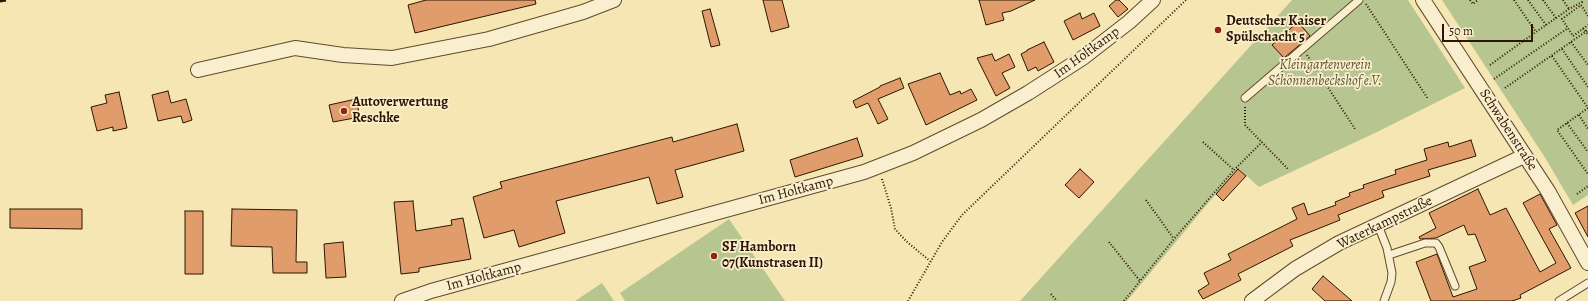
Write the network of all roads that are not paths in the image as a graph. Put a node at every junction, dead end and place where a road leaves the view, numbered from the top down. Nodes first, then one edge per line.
1 (614, 0) edge
2 (1153, 0) edge
3 (1359, 0) edge
4 (1423, 0) edge
5 (198, 70) dead end
6 (1245, 98) road end
7 (1524, 156) junction
8 (1378, 225) junction
9 (1389, 255) junction
10 (1588, 263) edge
11 (1588, 283) edge
12 (1455, 286) dead end
13 (432, 296) edge
14 (402, 301) edge
15 (1252, 301) edge
16 (1384, 301) edge
17 (1559, 301) edge

1 - 5 street
2 - 13 street, Im Holtkamp
3 - 6 lane
4 - 7 street, Schwabenstraße
7 - 8 street, Waterkampstraße
7 - 10 street, Schwabenstraße
8 - 9 lane
8 - 15 street, Waterkampstraße
9 - 12 lane
9 - 16 lane
11 - 17 lane
13 - 14 street, Im Holtkamp

